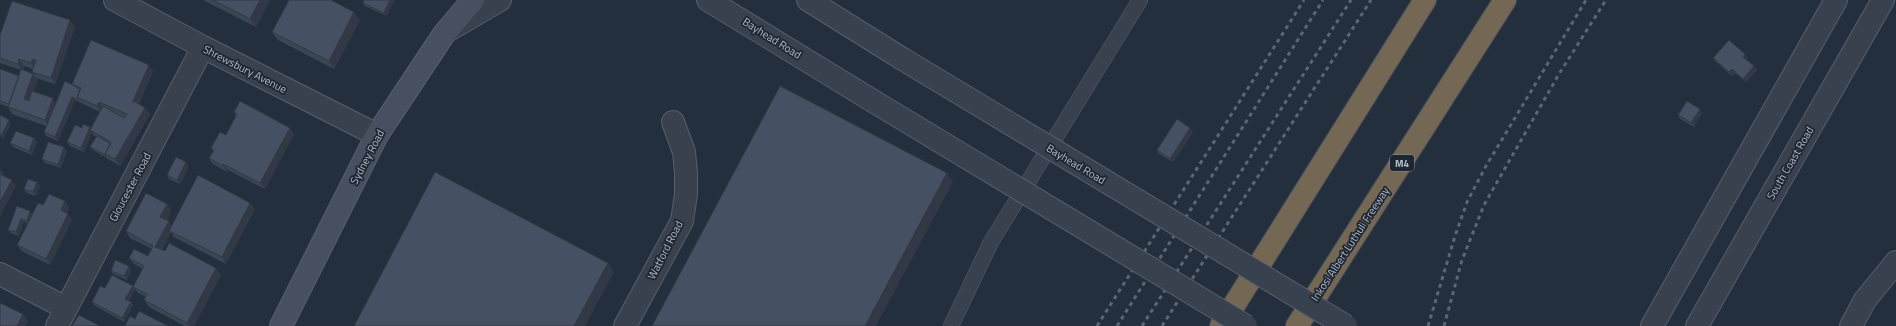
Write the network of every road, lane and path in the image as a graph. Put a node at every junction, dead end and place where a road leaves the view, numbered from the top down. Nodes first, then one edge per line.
1 (114, 0) edge
2 (473, 0) edge
3 (500, 0) edge
4 (708, 0) edge
5 (808, 0) edge
6 (1140, 0) edge
7 (1425, 0) edge
8 (1505, 0) edge
9 (1836, 0) edge
10 (1883, 0) edge
11 (444, 34) junction
12 (203, 47) junction
13 (673, 122) dead end
14 (377, 135) junction
15 (1896, 262) edge
16 (0, 274) edge
17 (61, 317) edge
18 (281, 326) edge
19 (625, 326) edge
20 (951, 326) edge
21 (1221, 326) edge
22 (1246, 326) edge
23 (1297, 326) edge
24 (1346, 326) edge
25 (1652, 326) edge
26 (1698, 326) edge
27 (1851, 326) edge

1 - 12 street, Shrewsbury Avenue
2 - 11 main road, Sydney Road
3 - 11 street
4 - 22 street, Bayhead Road, bridge
5 - 24 street, Bayhead Road, bridge
6 - 20 lane
7 - 21 highway
8 - 23 highway, Inkosi Albert Luthuli Freeway / M4
9 - 25 street
10 - 26 street, South Coast Road
11 - 14 main road, Sydney Road
12 - 14 street, Shrewsbury Avenue
12 - 17 street, Gloucester Road
13 - 19 street, Watford Road
14 - 18 main road, Sydney Road
15 - 27 street
16 - 17 street

